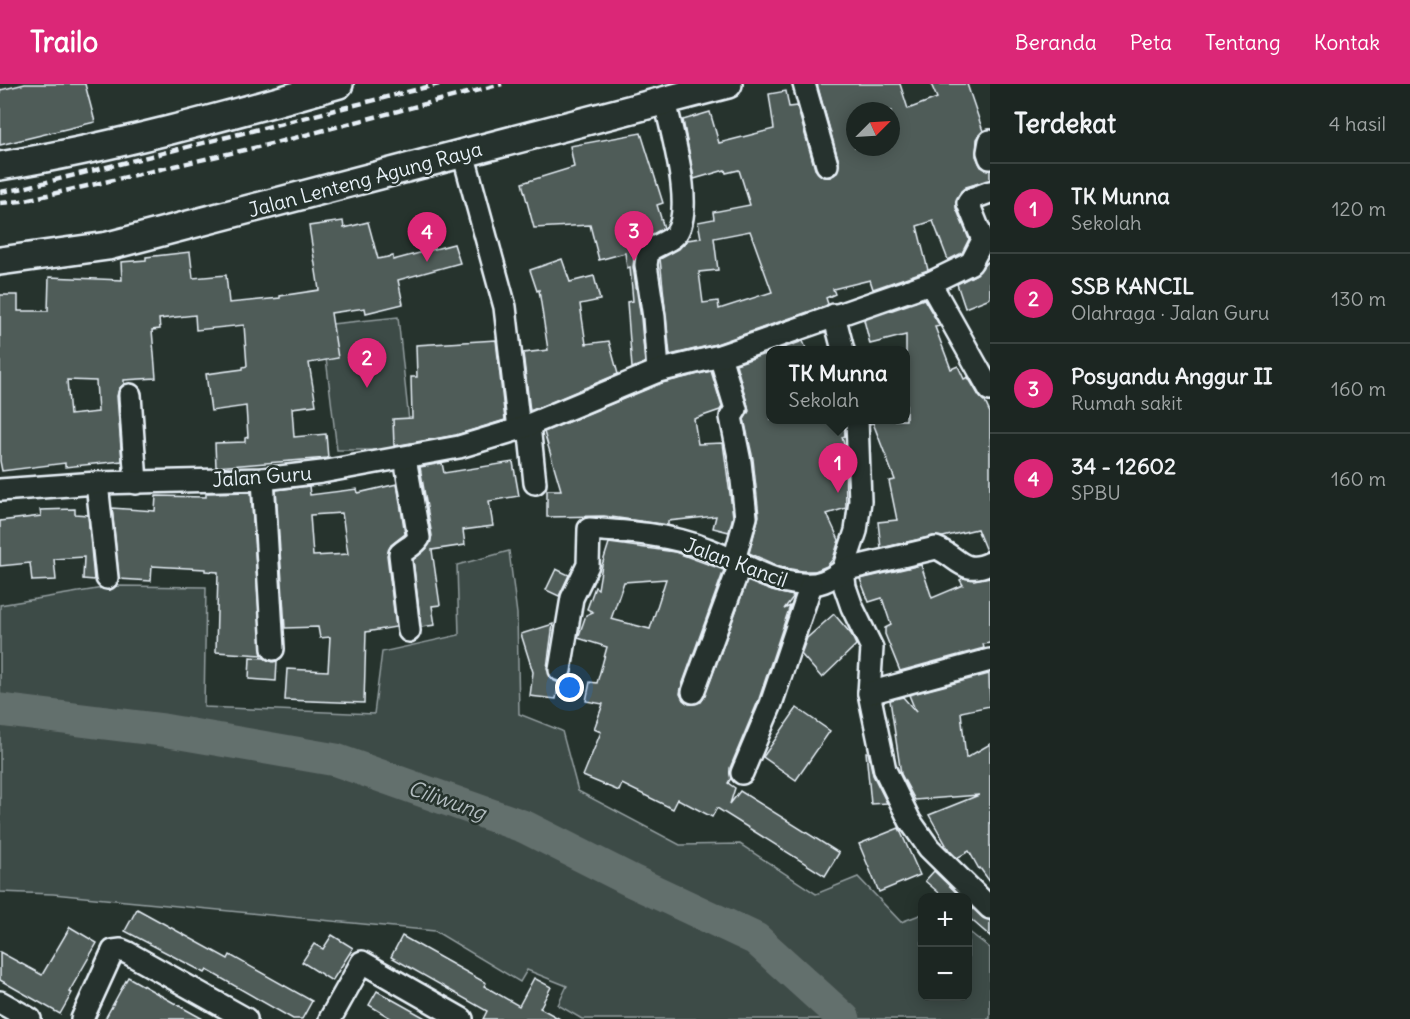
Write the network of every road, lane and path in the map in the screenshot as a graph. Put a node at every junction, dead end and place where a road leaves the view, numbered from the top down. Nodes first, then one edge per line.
1 (339, 84) edge
2 (728, 84) edge
3 (804, 84) edge
4 (665, 100) junction
5 (990, 141) edge
6 (463, 153) junction
7 (990, 158) edge
8 (827, 165) dead end
9 (0, 166) edge
10 (990, 192) edge
11 (980, 260) edge
12 (0, 261) edge
13 (930, 283) junction
14 (834, 315) junction
15 (842, 346) edge
16 (720, 356) junction
17 (658, 370) junction
18 (990, 390) edge
19 (129, 395) dead end
20 (857, 424) edge
21 (524, 427) junction
22 (405, 458) junction
23 (263, 479) junction
24 (97, 483) junction
25 (136, 483) junction
26 (535, 483) dead end
27 (0, 490) edge
28 (738, 561) junction
29 (990, 563) edge
30 (843, 570) junction
31 (107, 578) dead end
32 (811, 585) junction
33 (409, 631) dead end
34 (273, 649) dead end
35 (990, 660) edge
36 (560, 670) dead end
37 (693, 692) dead end
38 (869, 693) junction
39 (742, 773) dead end
40 (990, 908) edge
41 (0, 1002) edge
42 (30, 1019) edge
43 (82, 1019) edge
44 (246, 1019) edge
45 (330, 1019) edge
46 (462, 1019) edge

1 - 9 main road
2 - 4 main road, Jalan Lenteng Agung Raya
3 - 8 street
4 - 6 main road, Jalan Lenteng Agung Raya
4 - 17 street
5 - 7 street
6 - 12 main road, Jalan Lenteng Agung Raya
6 - 21 street
10 - 11 street
11 - 13 street, Jalan Guru
13 - 14 street, Jalan Guru
13 - 18 street
14 - 15 street
14 - 16 street, Jalan Guru
16 - 17 street, Jalan Guru
16 - 28 street
17 - 21 street, Jalan Guru
19 - 25 street
20 - 30 street
21 - 22 street, Jalan Guru
21 - 26 street
22 - 23 street, Jalan Guru
22 - 33 street
23 - 25 street, Jalan Guru
23 - 34 street
24 - 25 street, Jalan Guru
24 - 27 street, Jalan Guru
24 - 31 street
28 - 32 street, Jalan Kancil
28 - 36 street, Jalan Kancil
28 - 37 street
29 - 30 street, Jalan Kancil
30 - 32 street, Jalan Kancil
30 - 38 street
32 - 39 street
35 - 38 street
38 - 40 street
41 - 42 street
43 - 44 street
45 - 46 street

